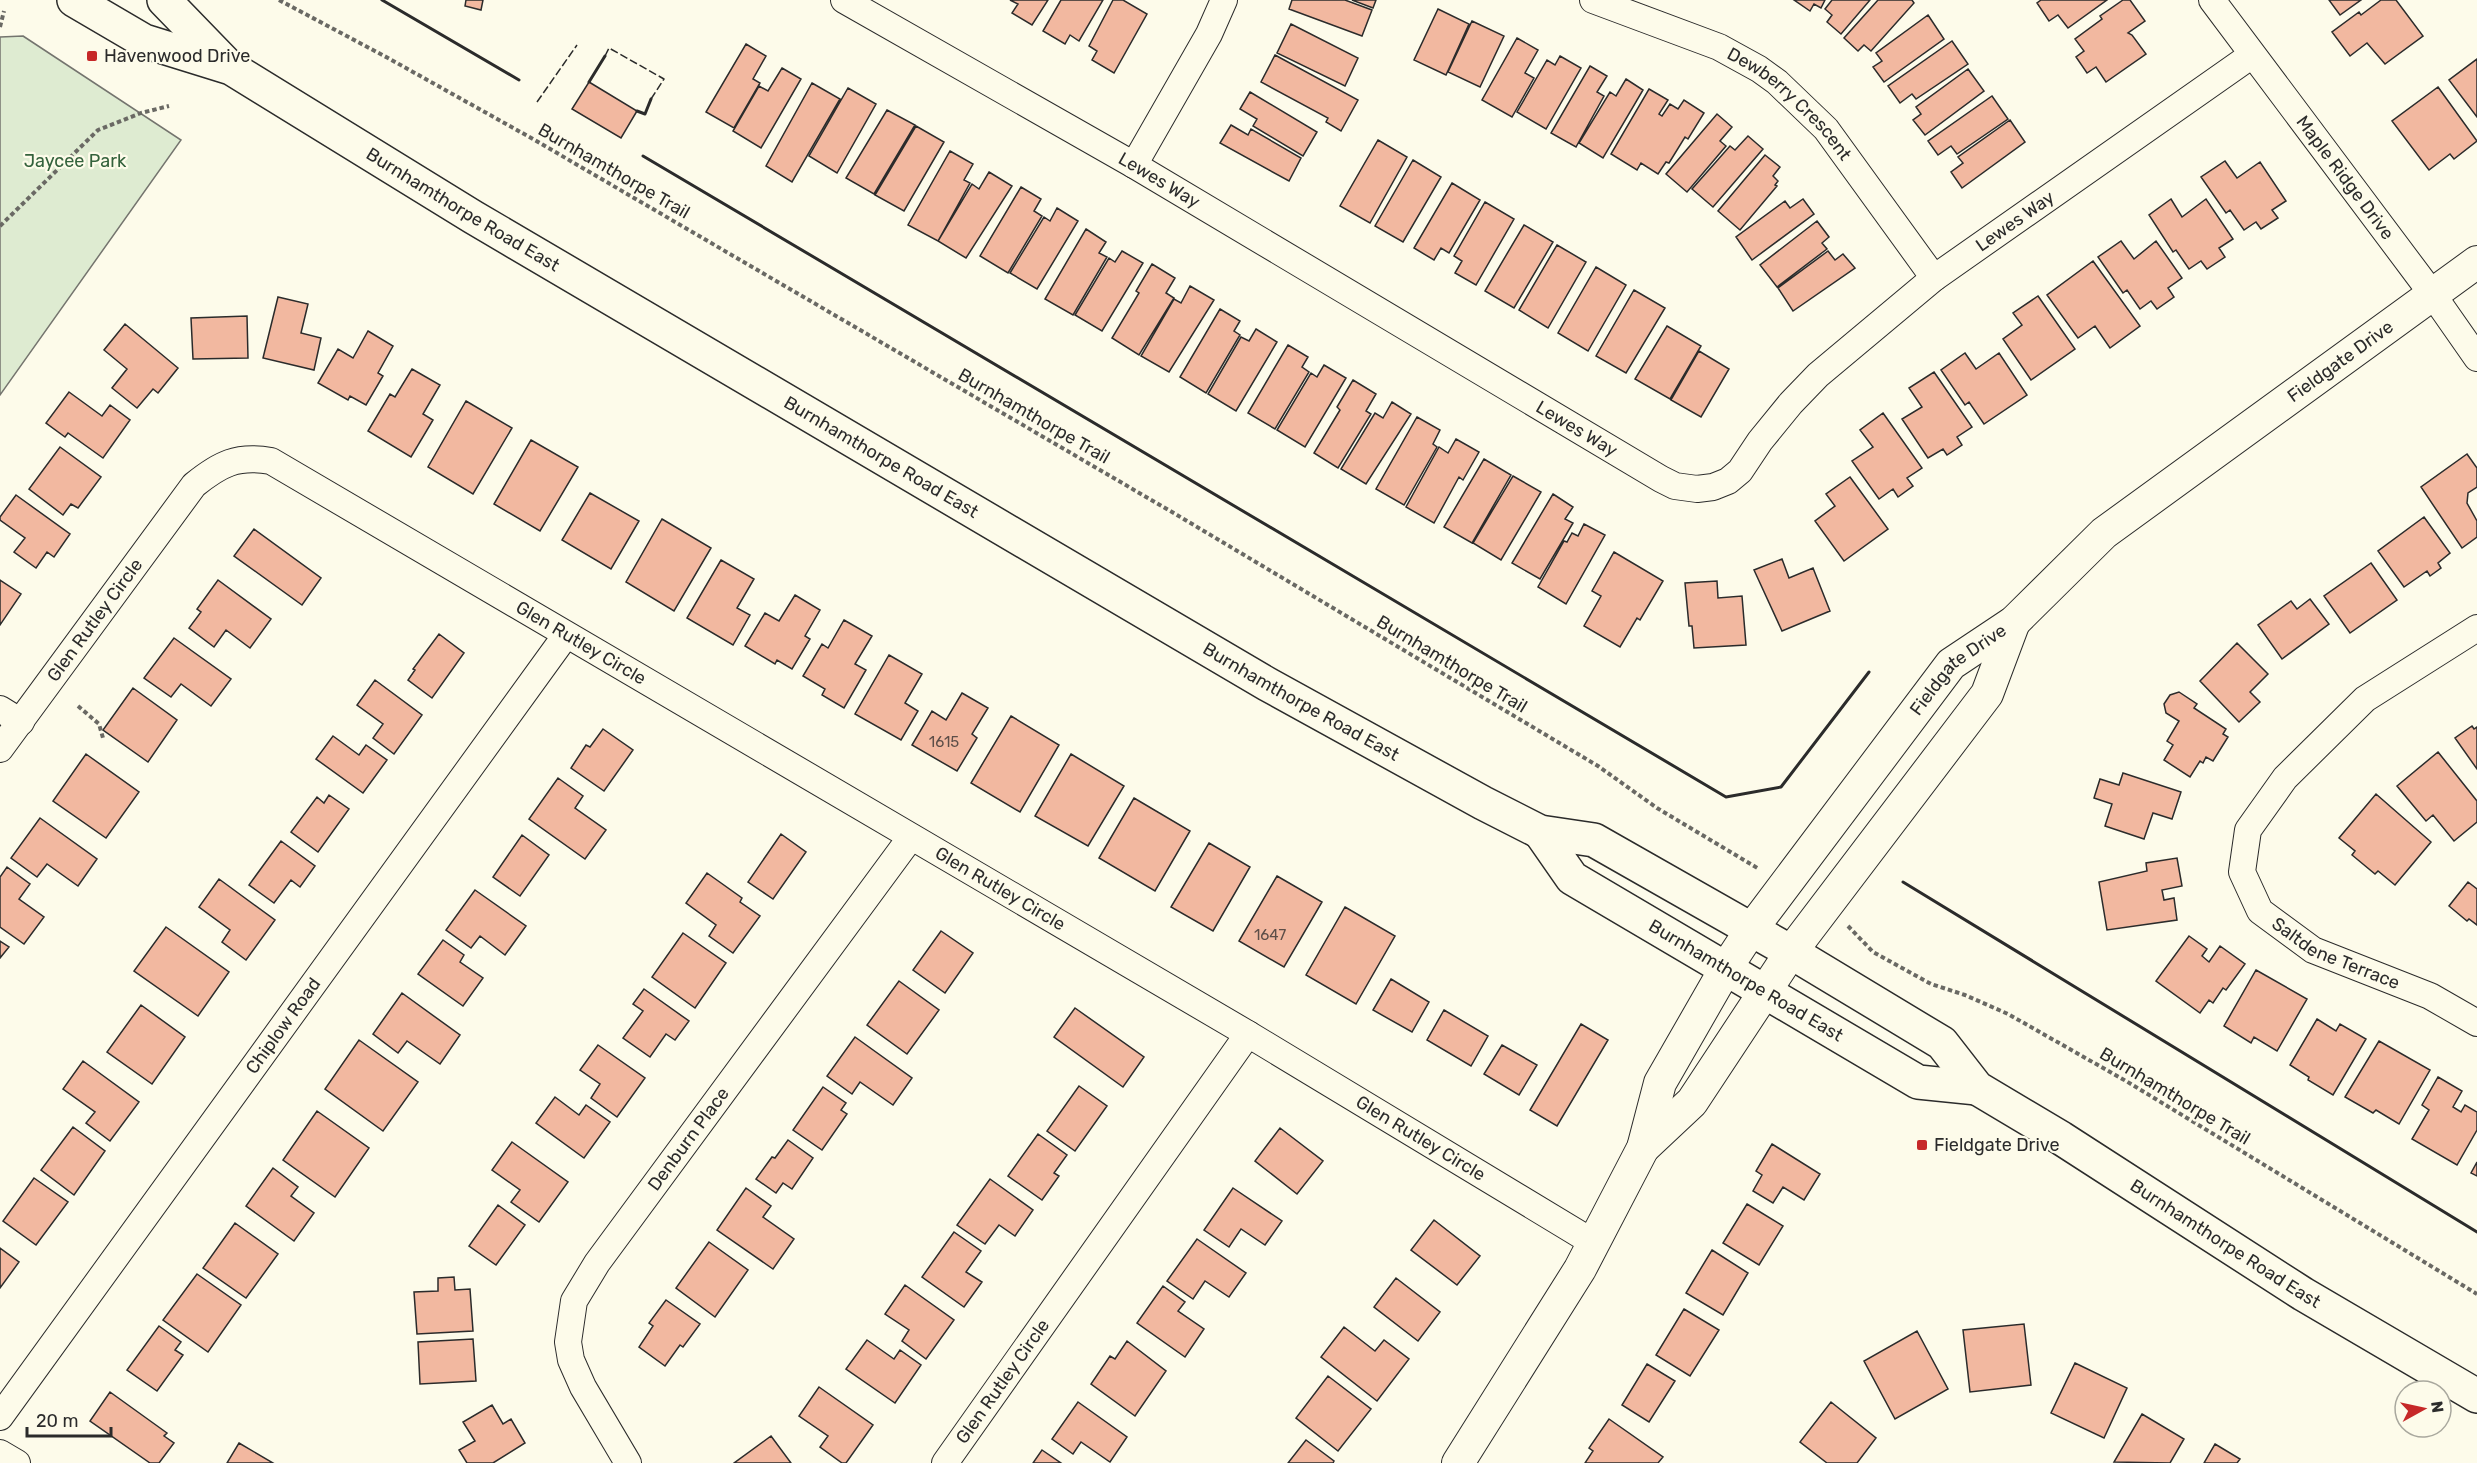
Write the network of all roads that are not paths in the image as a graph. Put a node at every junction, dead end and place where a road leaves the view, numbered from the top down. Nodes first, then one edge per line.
1 (74, 0) edge
2 (164, 0) edge
3 (844, 0) edge
4 (1224, 0) edge
5 (1593, 0) edge
6 (2212, 0) edge
7 (2252, 55) junction
8 (231, 68) junction
9 (1134, 165) junction
10 (2477, 262) edge
11 (1934, 278) junction
12 (2433, 295) junction
13 (2477, 358) edge
14 (2014, 622) junction
15 (2477, 628) edge
16 (566, 635) junction
17 (11, 715) edge
18 (0, 748) edge
19 (1540, 832) junction
20 (911, 837) junction
21 (1751, 930) junction
22 (1791, 952) junction
23 (1726, 968) junction
24 (1764, 991) junction
25 (2477, 1023) edge
26 (1248, 1034) junction
27 (1977, 1088) junction
28 (1643, 1148) junction
29 (1593, 1243) junction
30 (2477, 1396) edge
31 (0, 1418) edge
32 (0, 1453) edge
33 (16, 1463) edge
34 (628, 1463) edge
35 (945, 1463) edge
36 (1458, 1463) edge

1 - 8 main road, Burnhamthorpe Road East
2 - 8 main road, Burnhamthorpe Road East
3 - 9 street, Lewes Way
4 - 9 street
5 - 11 street, Dewberry Crescent
6 - 7 street, Maple Ridge Drive
7 - 11 street, Lewes Way
7 - 12 street, Maple Ridge Drive
8 - 19 main road, Burnhamthorpe Road East
9 - 11 street, Lewes Way
10 - 12 street, Fieldgate Drive
12 - 13 street, Maple Ridge Drive
12 - 14 street, Fieldgate Drive
14 - 21 street, Fieldgate Drive
14 - 22 street, Fieldgate Drive
15 - 25 street, Saltdene Terrace
16 - 17 street, Glen Rutley Circle
16 - 20 street, Glen Rutley Circle
16 - 31 street, Chiplow Road
17 - 18 street, Glen Rutley Circle
19 - 21 main road, Burnhamthorpe Road East
19 - 23 main road, Burnhamthorpe Road East
20 - 26 street, Glen Rutley Circle
20 - 34 street, Denburn Place
21 - 22 main road, Burnhamthorpe Road East
21 - 23 street, Fieldgate Drive
22 - 24 street, Fieldgate Drive
22 - 27 main road, Burnhamthorpe Road East
23 - 24 main road, Burnhamthorpe Road East
23 - 28 street, Fieldgate Drive
24 - 27 main road, Burnhamthorpe Road East
24 - 28 street, Fieldgate Drive
26 - 29 street, Glen Rutley Circle
26 - 35 street, Glen Rutley Circle
27 - 30 main road, Burnhamthorpe Road East
28 - 29 street, Fieldgate Drive
29 - 36 street, Fieldgate Drive
32 - 33 street

